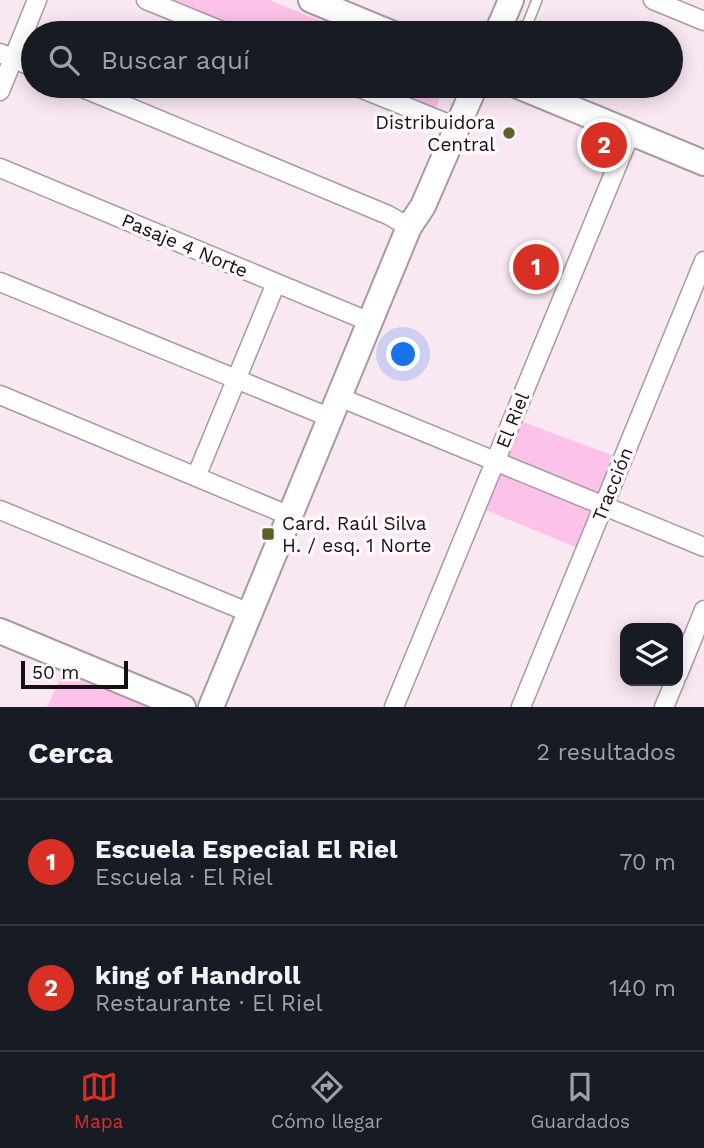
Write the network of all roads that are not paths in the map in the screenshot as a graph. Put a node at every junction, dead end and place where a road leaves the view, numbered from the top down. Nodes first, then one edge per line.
1 (37, 0) edge
2 (146, 0) edge
3 (311, 0) edge
4 (495, 0) edge
5 (511, 0) edge
6 (537, 0) edge
7 (653, 0) edge
8 (26, 21) edge
9 (198, 21) edge
10 (362, 21) edge
11 (493, 21) edge
12 (499, 21) edge
13 (529, 21) edge
14 (704, 21) edge
15 (21, 30) edge
16 (7, 56) edge
17 (0, 91) edge
18 (107, 98) edge
19 (385, 98) edge
20 (454, 98) edge
21 (470, 98) edge
22 (547, 98) edge
23 (444, 122) junction
24 (631, 132) junction
25 (704, 163) edge
26 (0, 168) edge
27 (410, 227) junction
28 (704, 261) edge
29 (0, 282) edge
30 (276, 283) junction
31 (370, 322) junction
32 (236, 379) junction
33 (0, 395) edge
34 (335, 407) junction
35 (495, 461) junction
36 (196, 477) junction
37 (603, 506) junction
38 (0, 510) edge
39 (290, 516) junction
40 (704, 547) edge
41 (704, 610) edge
42 (250, 613) junction
43 (0, 631) edge
44 (683, 662) edge
45 (673, 686) edge
46 (183, 707) edge
47 (212, 707) edge
48 (394, 707) edge
49 (521, 707) edge
50 (664, 707) edge

1 - 8 street
2 - 9 street
3 - 10 street
4 - 11 street
5 - 12 street
6 - 13 lane
7 - 14 street
15 - 16 street
16 - 17 street
18 - 27 street
19 - 23 street
20 - 23 street
21 - 27 street
22 - 24 street
23 - 27 street
24 - 25 street
24 - 35 street, El Riel
26 - 30 street, Pasaje 4 Norte
27 - 31 street
28 - 37 street, Tracción
29 - 32 street
30 - 31 street, Pasaje 4 Norte
30 - 32 street
31 - 34 street
32 - 34 street
32 - 36 street
33 - 36 street
34 - 35 street
34 - 39 street
35 - 37 street
35 - 48 street, El Riel
36 - 39 street
37 - 40 street
37 - 49 street, Tracción
38 - 42 street
39 - 42 street
41 - 44 street
42 - 47 street
43 - 46 street
45 - 50 street

